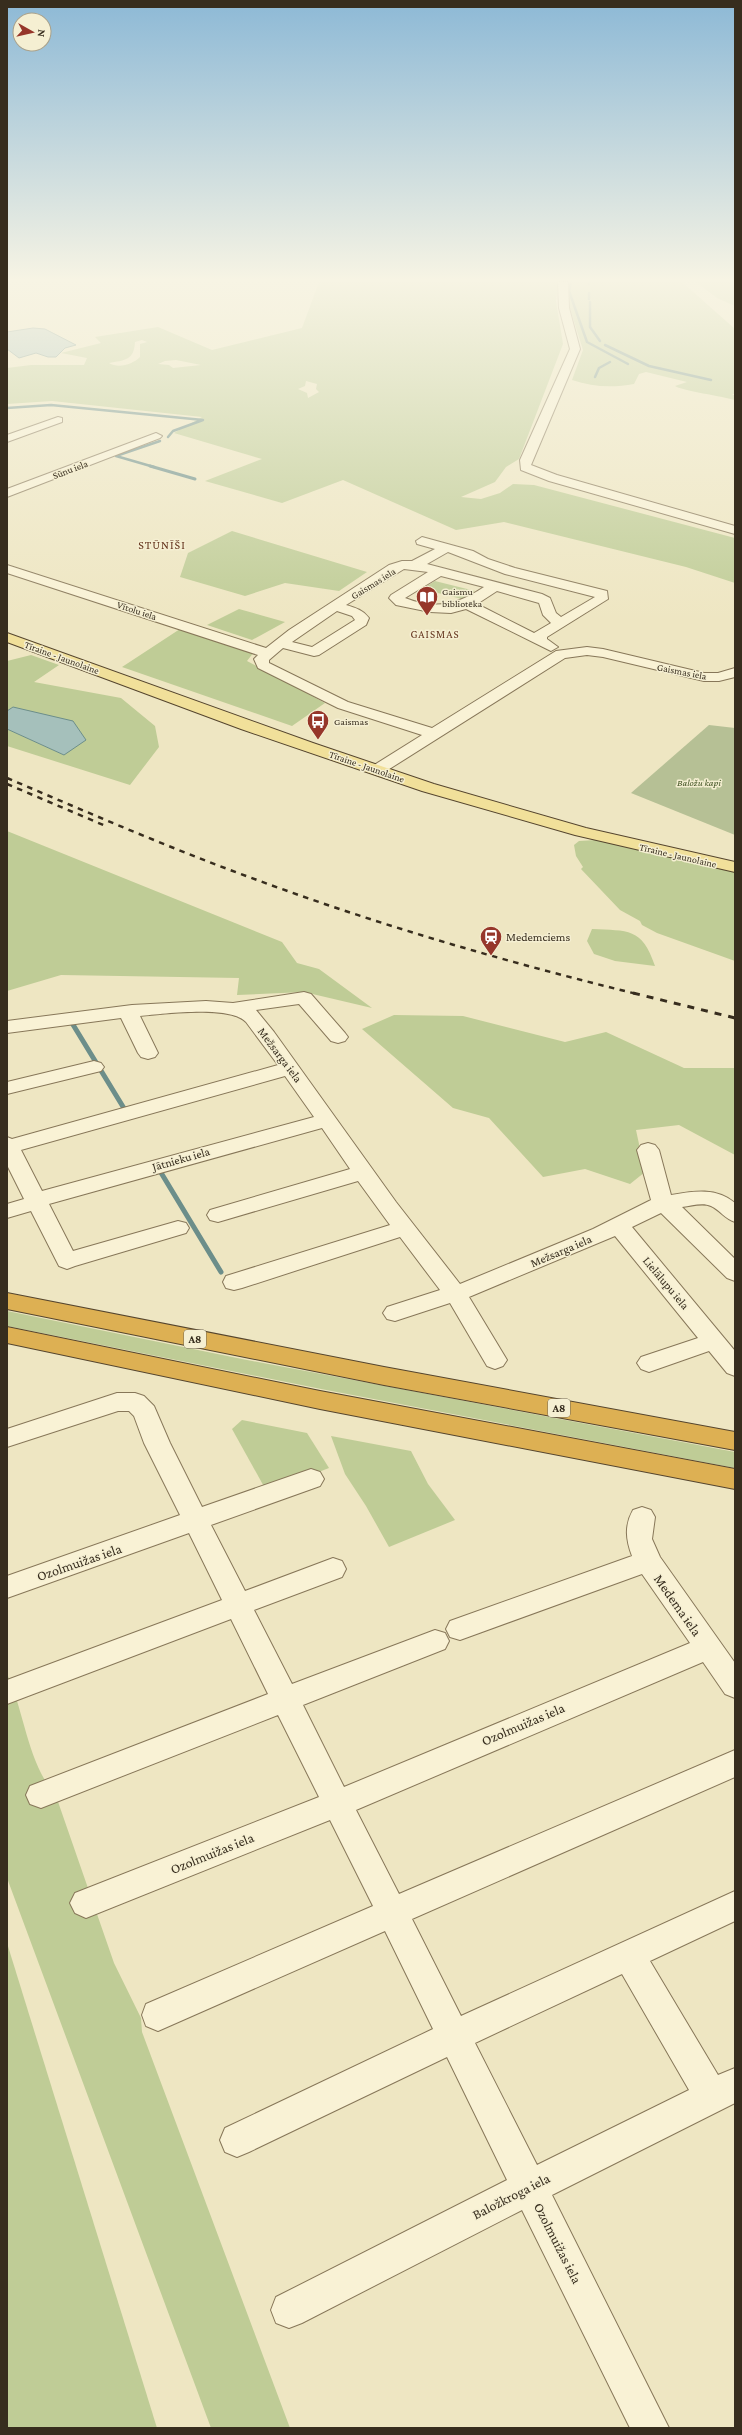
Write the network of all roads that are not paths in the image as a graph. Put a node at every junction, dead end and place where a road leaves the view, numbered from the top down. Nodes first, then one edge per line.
1 (554, 396) edge
2 (58, 420) dead end
3 (156, 436) dead end
4 (7, 439) edge
5 (13, 478) dead end
6 (32, 484) junction
7 (7, 493) edge
8 (735, 530) edge
9 (422, 541) dead end
10 (446, 548) junction
11 (415, 565) junction
12 (7, 569) edge
13 (438, 572) junction
14 (495, 586) junction
15 (469, 605) junction
16 (336, 606) junction
17 (559, 623) junction
18 (7, 637) edge
19 (540, 640) junction
20 (280, 643) junction
21 (267, 653) junction
22 (561, 654) junction
23 (734, 673) edge
24 (434, 734) junction
25 (377, 770) junction
26 (735, 867) edge
27 (236, 1008) junction
28 (128, 1012) junction
29 (7, 1027) edge
30 (338, 1037) dead end
31 (148, 1053) dead end
32 (94, 1067) dead end
33 (290, 1068) junction
34 (7, 1088) edge
35 (327, 1120) junction
36 (8, 1146) edge
37 (648, 1150) dead end
38 (364, 1172) junction
39 (36, 1201) junction
40 (664, 1203) junction
41 (7, 1211) edge
42 (218, 1215) dead end
43 (735, 1216) edge
44 (618, 1225) junction
45 (178, 1228) dead end
46 (405, 1228) junction
47 (735, 1273) edge
48 (234, 1282) dead end
49 (455, 1293) junction
50 (7, 1301) edge
51 (395, 1313) dead end
52 (7, 1335) edge
53 (714, 1341) junction
54 (495, 1360) dead end
55 (649, 1363) dead end
56 (735, 1367) edge
57 (7, 1438) edge
58 (735, 1441) edge
59 (311, 1478) dead end
60 (735, 1479) edge
61 (642, 1517) dead end
62 (196, 1521) junction
63 (648, 1562) junction
64 (333, 1569) dead end
65 (7, 1587) edge
66 (239, 1606) junction
67 (708, 1648) junction
68 (735, 1686) edge
69 (8, 1692) edge
70 (286, 1699) junction
71 (735, 1763) edge
72 (41, 1795) dead end
73 (339, 1803) junction
74 (86, 1903) dead end
75 (735, 1906) edge
76 (394, 1914) junction
77 (628, 1955) junction
78 (158, 2015) dead end
79 (455, 2037) junction
80 (723, 2091) edge
81 (237, 2140) dead end
82 (530, 2187) junction
83 (289, 2310) dead end
84 (650, 2428) edge

1 - 8 street
2 - 4 street
3 - 6 street, Sūnu iela
5 - 6 street
6 - 7 street, Sūnu iela
9 - 10 street
10 - 11 street, Gaismas iela
10 - 17 street
11 - 13 street
11 - 16 street, Gaismas iela
12 - 21 street, Vītolu iela
13 - 14 street
13 - 15 street
14 - 15 street
14 - 17 street
15 - 19 street
16 - 20 street, Gaismas iela
16 - 20 street
17 - 19 street
18 - 25 main road, Tīraine - Jaunolaine
19 - 22 street
20 - 21 street, Gaismas iela
21 - 24 street
22 - 23 street, Gaismas iela
22 - 24 street, Gaismas iela
24 - 25 street, Gaismas iela
25 - 26 main road, Tīraine - Jaunolaine
27 - 28 street
27 - 30 street
27 - 33 street, Mežsarga iela
28 - 29 street
28 - 31 street
32 - 34 street
33 - 35 street, Mežsarga iela
33 - 36 street
35 - 38 street, Mežsarga iela
35 - 39 street, Jātnieku iela
36 - 39 street
37 - 40 street
38 - 42 street
38 - 46 street, Mežsarga iela
39 - 41 street, Jātnieku iela
39 - 45 street
40 - 43 street, Mežsarga iela
40 - 44 street, Mežsarga iela
40 - 47 street
44 - 49 street, Mežsarga iela
44 - 53 street, Lielālupu iela
46 - 48 street
46 - 49 street, Mežsarga iela
49 - 51 street, Mežsarga iela
49 - 54 street, Mežsarga iela
50 - 58 highway, A8
52 - 60 highway
53 - 55 street
53 - 56 street, Lielālupu iela
57 - 62 street, Ozolmuižas iela
59 - 62 street, Ozolmuižas iela
61 - 63 street, Medema iela
62 - 65 street, Ozolmuižas iela
62 - 66 street, Ozolmuižas iela
63 - 67 street, Medema iela
63 - 70 street
64 - 66 street
66 - 69 street
66 - 70 street, Ozolmuižas iela
67 - 68 street, Medema iela
67 - 73 street, Ozolmuižas iela
70 - 72 street
70 - 73 street, Ozolmuižas iela
71 - 76 street
73 - 74 street, Ozolmuižas iela
73 - 76 street, Ozolmuižas iela
75 - 77 street
76 - 78 street
76 - 79 street, Ozolmuižas iela
77 - 79 street
77 - 80 street
79 - 81 street
79 - 82 street, Ozolmuižas iela
80 - 82 street, Baložkroga iela
82 - 83 street, Baložkroga iela
82 - 84 street, Ozolmuižas iela

